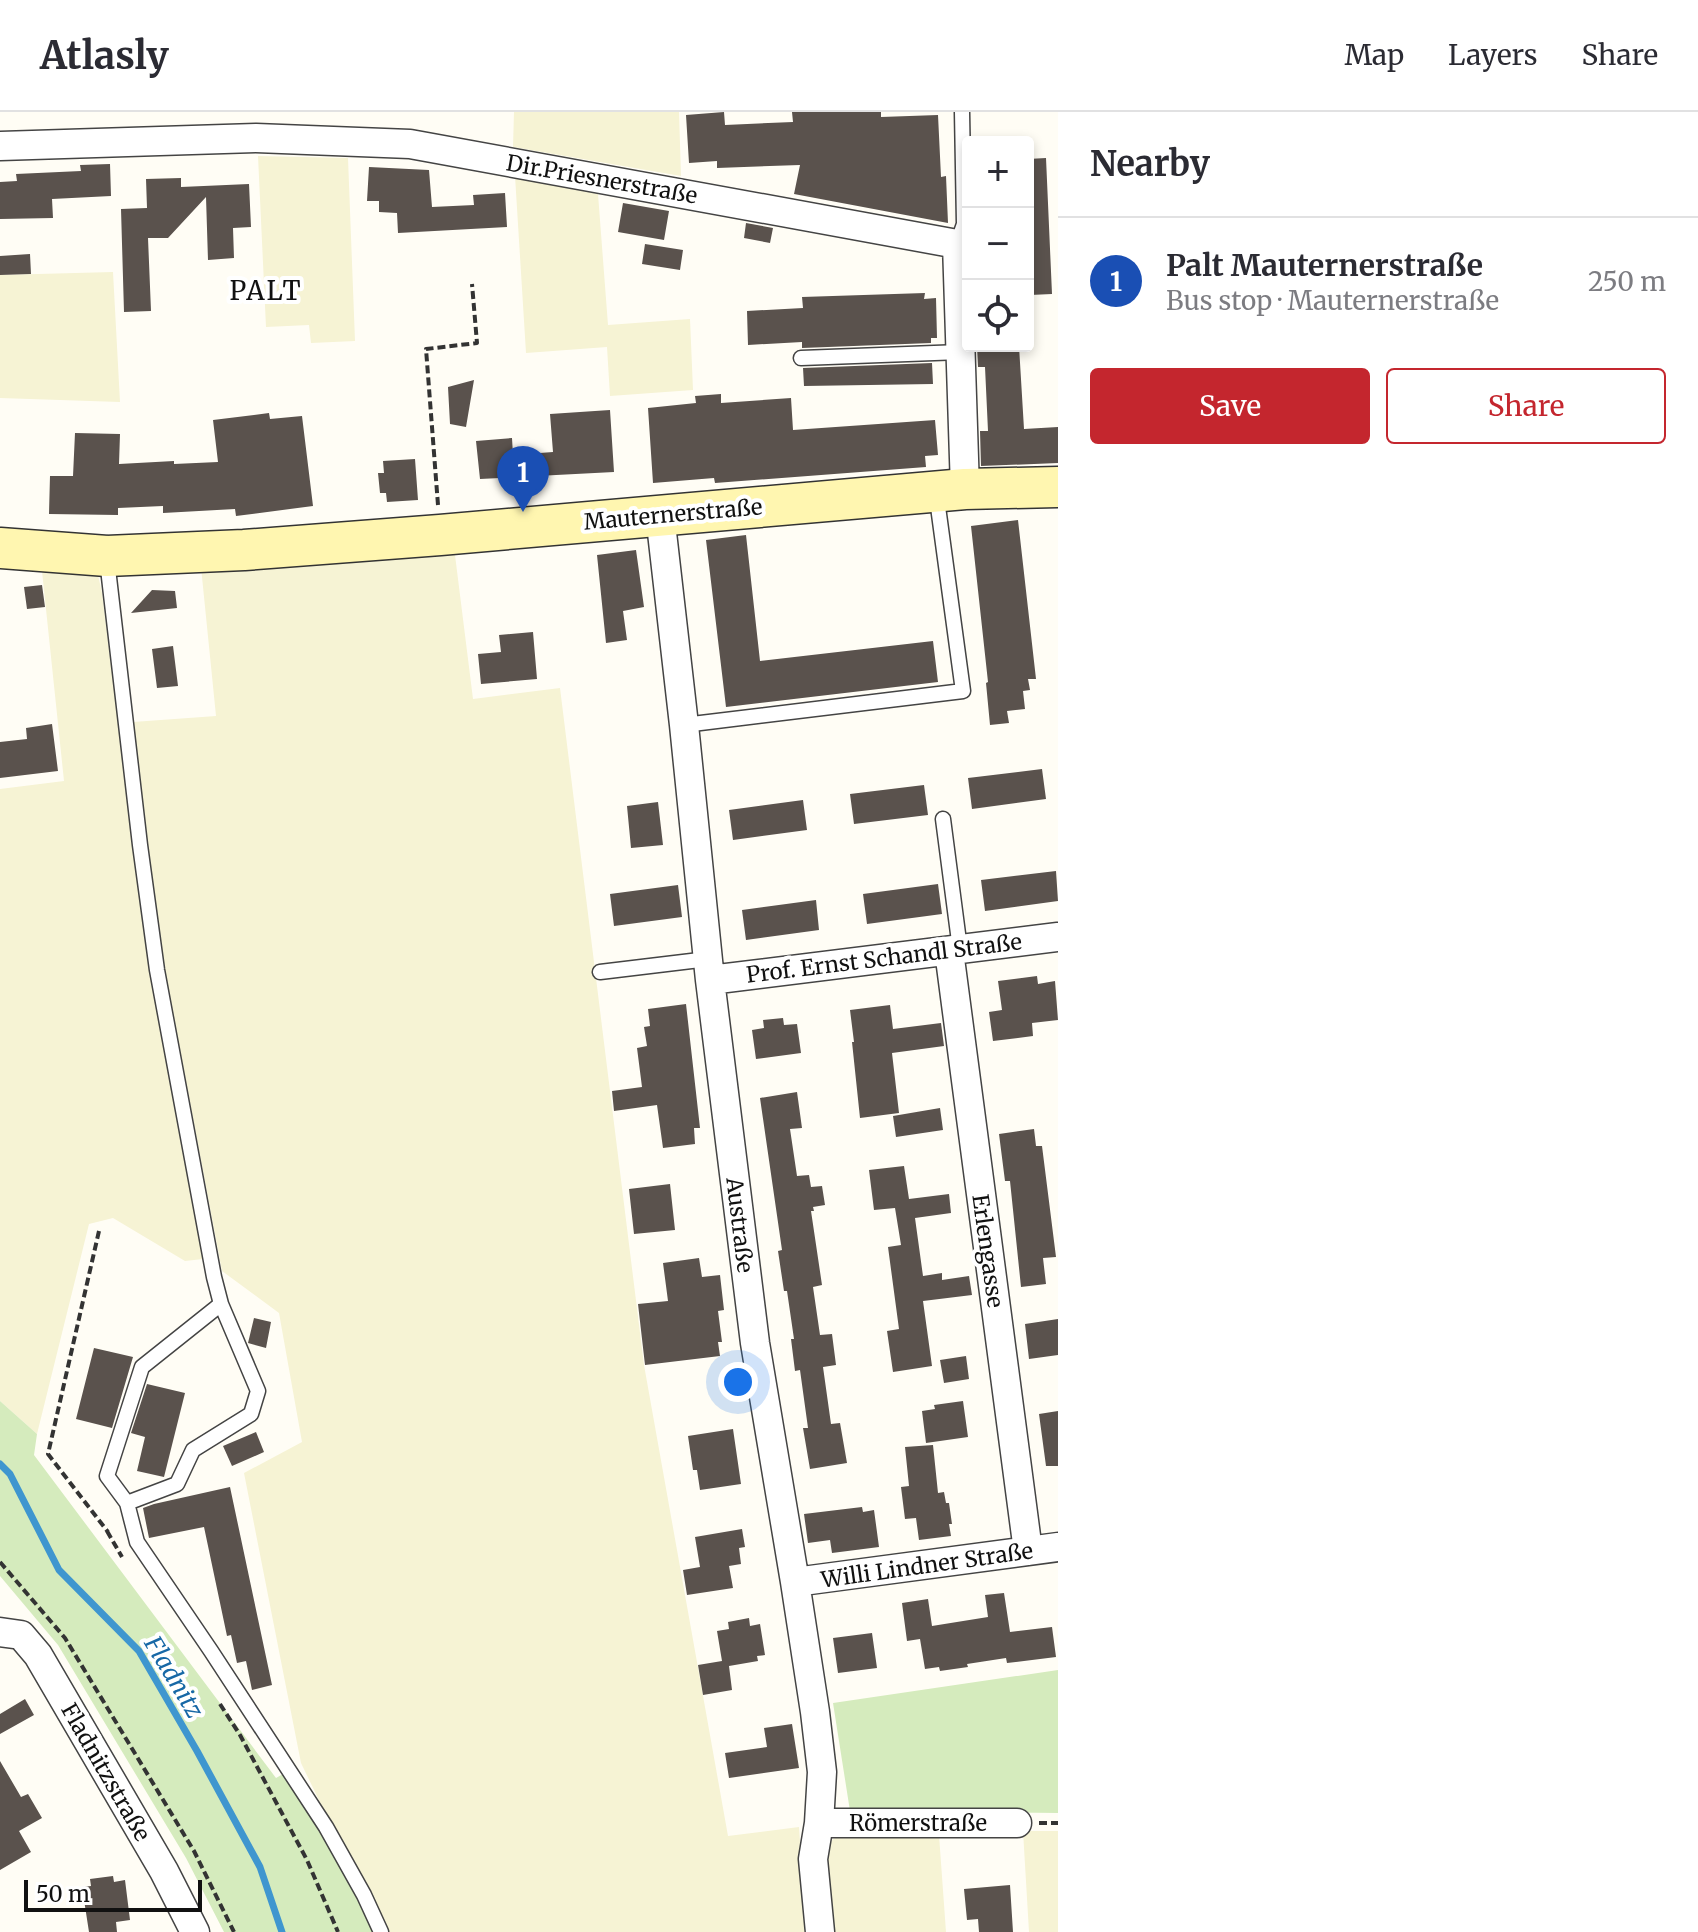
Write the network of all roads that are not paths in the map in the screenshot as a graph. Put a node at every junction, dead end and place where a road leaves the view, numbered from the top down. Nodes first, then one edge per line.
1 (962, 112) edge
2 (0, 146) edge
3 (957, 244) junction
4 (961, 352) junction
5 (801, 358) dead end
6 (1058, 487) edge
7 (950, 490) junction
8 (660, 515) junction
9 (0, 548) edge
10 (107, 556) junction
11 (684, 725) junction
12 (943, 819) dead end
13 (1058, 937) edge
14 (954, 950) junction
15 (709, 969) junction
16 (600, 972) dead end
17 (221, 1304) junction
18 (127, 1503) junction
19 (1058, 1547) edge
20 (1028, 1551) junction
21 (795, 1582) junction
22 (0, 1632) edge
23 (819, 1823) junction
24 (1017, 1823) dead end
25 (195, 1932) edge
26 (381, 1932) edge
27 (820, 1932) edge

1 - 3 lane
2 - 3 street, Dir.Priesnerstraße
3 - 4 street
4 - 5 lane
4 - 7 street
6 - 7 street, Mauternerstraße
7 - 8 street, Mauternerstraße
7 - 11 lane
8 - 10 street, Mauternerstraße
8 - 11 street, Austraße
9 - 10 street, Mauternerstraße
10 - 17 lane
11 - 15 street, Austraße
12 - 14 lane
13 - 14 street, Prof. Ernst Schandl Straße
14 - 15 street, Prof. Ernst Schandl Straße
14 - 20 street, Erlengasse
15 - 16 lane
15 - 21 street, Austraße
17 - 18 lane
17 - 18 lane
18 - 26 lane
19 - 20 street, Willi Lindner Straße
20 - 21 street, Willi Lindner Straße
21 - 23 street, Austraße
22 - 25 street, Fladnitzstraße
23 - 24 street, Römerstraße
23 - 27 street, Austraße

